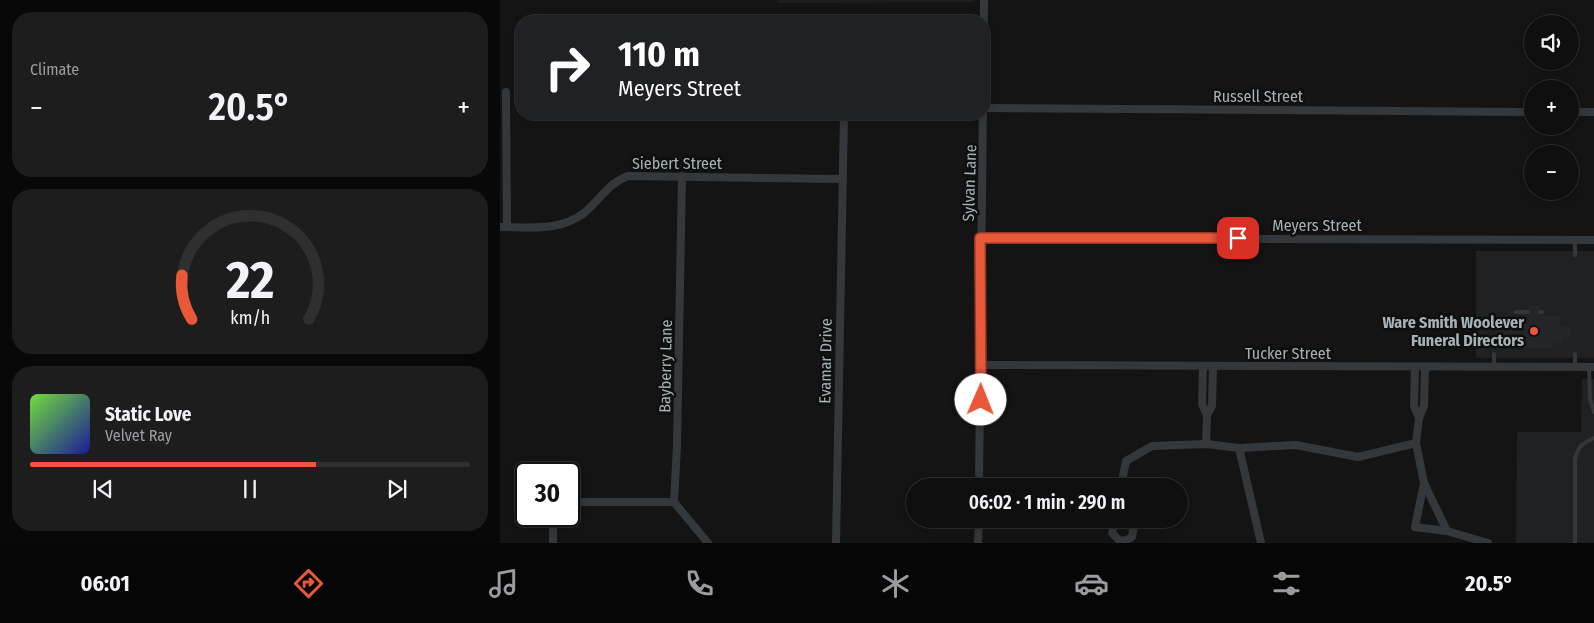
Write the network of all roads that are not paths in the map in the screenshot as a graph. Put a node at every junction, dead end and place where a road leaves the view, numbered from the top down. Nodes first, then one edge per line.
1 (984, 0) edge
2 (984, 15) edge
3 (506, 92) dead end
4 (990, 108) edge
5 (1524, 112) edge
6 (1579, 112) edge
7 (1594, 112) edge
8 (844, 120) edge
9 (984, 120) edge
10 (682, 176) junction
11 (841, 179) junction
12 (503, 227) edge
13 (980, 238) junction
14 (1576, 240) junction
15 (1594, 240) edge
16 (1575, 255) dead end
17 (1516, 312) dead end
18 (1528, 312) dead end
19 (1494, 354) dead end
20 (1576, 354) dead end
21 (981, 365) junction
22 (1203, 366) junction
23 (1213, 366) junction
24 (1415, 367) junction
25 (1425, 367) junction
26 (1494, 367) junction
27 (1576, 367) junction
28 (1591, 367) edge
29 (1594, 412) edge
30 (1207, 415) junction
31 (1419, 418) junction
32 (1594, 438) edge
33 (1416, 443) junction
34 (1206, 444) junction
35 (1239, 448) junction
36 (979, 478) edge
37 (1123, 478) edge
38 (1424, 483) junction
39 (580, 502) edge
40 (674, 502) junction
41 (553, 527) edge
42 (979, 528) edge
43 (1113, 528) edge
44 (1133, 528) edge
45 (1447, 531) junction
46 (553, 543) edge
47 (708, 543) edge
48 (836, 543) edge
49 (978, 543) edge
50 (1261, 543) edge
51 (1488, 543) edge
52 (1575, 543) edge

1 - 2 street, Sylvan Lane
3 - 12 street
4 - 5 street, Russell Street
6 - 7 street
8 - 11 street
9 - 13 street, Sylvan Lane
10 - 11 street, Siebert Street
10 - 12 street, Siebert Street
10 - 40 street, Bayberry Lane
11 - 48 street, Evamar Drive
13 - 14 street, Meyers Street
13 - 21 street, Sylvan Lane
14 - 15 street, Meyers Street
14 - 16 lane
17 - 18 lane
19 - 26 lane
20 - 27 lane
21 - 22 street, Tucker Street
21 - 36 street, Sylvan Lane
22 - 23 street, Tucker Street
22 - 30 street
23 - 24 street, Tucker Street
23 - 30 street
24 - 25 street, Tucker Street
24 - 31 street
25 - 26 street, Tucker Street
25 - 31 street
26 - 27 street, Tucker Street
27 - 28 street, Tucker Street
28 - 29 lane
30 - 34 street
31 - 33 street
32 - 52 lane
33 - 35 street
33 - 38 street
34 - 35 street
34 - 37 street
35 - 50 street
38 - 45 street
38 - 45 street
39 - 40 street
40 - 47 street
41 - 46 street
42 - 49 street
43 - 44 street
45 - 51 street

